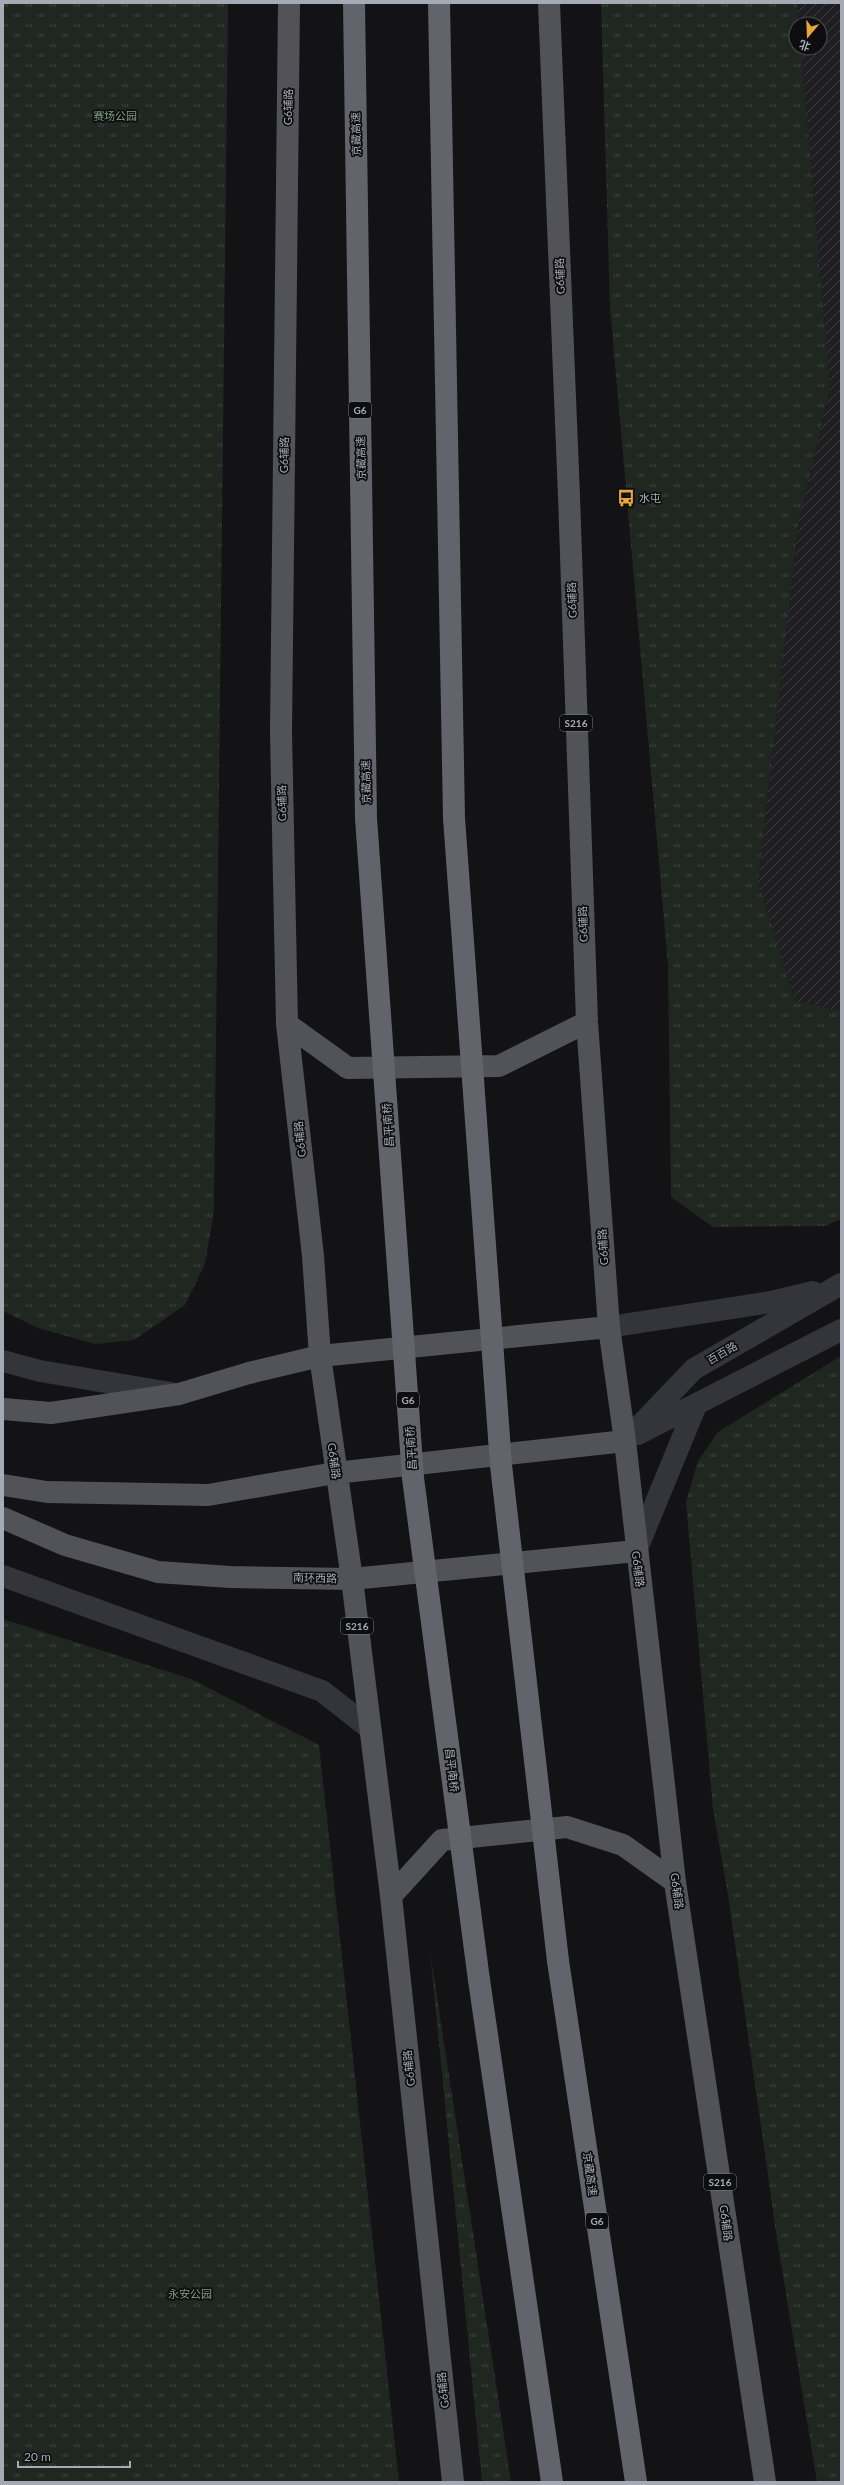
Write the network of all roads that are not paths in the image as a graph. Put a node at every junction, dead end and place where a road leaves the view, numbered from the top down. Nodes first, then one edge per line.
1 (289, 3) edge
2 (354, 3) edge
3 (439, 3) edge
4 (549, 3) edge
5 (366, 818) joint
6 (587, 1022) junction
7 (287, 1024) junction
8 (839, 1285) edge
9 (609, 1327) junction
10 (841, 1330) edge
11 (320, 1356) junction
12 (3, 1361) edge
13 (178, 1394) junction
14 (696, 1405) junction
15 (3, 1408) edge
16 (625, 1441) junction
17 (335, 1473) junction
18 (3, 1486) edge
19 (3, 1518) edge
20 (636, 1550) junction
21 (3, 1576) edge
22 (352, 1579) junction
23 (368, 1727) junction
24 (675, 1882) junction
25 (391, 1896) junction
26 (452, 2482) edge
27 (552, 2482) edge
28 (636, 2482) edge
29 (765, 2482) edge

1 - 7 main road, G6辅路 / S216
2 - 5 highway, 京藏高速 / G6
3 - 28 highway, 京藏高速 / G6, bridge
4 - 6 main road, G6辅路 / S216
5 - 27 highway, 昌平南桥 / G6, bridge
6 - 7 main road
6 - 9 main road, G6辅路 / S216
7 - 11 main road, G6辅路 / S216
8 - 9 street, 百百路
8 - 16 street, 百百路
9 - 11 main road
9 - 16 main road, G6辅路 / S216
10 - 14 street
11 - 13 main road
11 - 17 main road, G6辅路 / S216
12 - 13 street
13 - 15 main road
14 - 16 street
14 - 20 street
16 - 17 main road
16 - 20 main road, G6辅路 / S216
17 - 18 main road
17 - 22 main road, G6辅路 / S216
19 - 22 main road, 南环西路
20 - 22 main road, 南环西路
20 - 24 main road, G6辅路 / S216
21 - 23 street
22 - 23 main road, G6辅路 / S216
23 - 25 main road, G6辅路 / S216
24 - 25 main road
24 - 29 main road, G6辅路 / S216
25 - 26 main road, G6辅路 / S216

